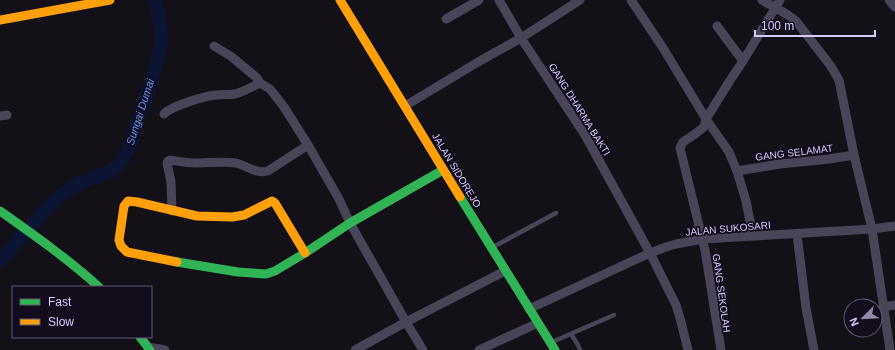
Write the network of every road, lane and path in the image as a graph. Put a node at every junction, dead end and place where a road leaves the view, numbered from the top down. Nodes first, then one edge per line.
1 (110, 0) edge
2 (340, 0) edge
3 (479, 0) edge
4 (499, 0) edge
5 (580, 0) edge
6 (631, 0) edge
7 (762, 0) edge
8 (889, 0) edge
9 (778, 4) edge
10 (895, 7) edge
11 (446, 19) dead end
12 (0, 20) edge
13 (717, 26) dead end
14 (522, 38) junction
15 (214, 46) dead end
16 (743, 61) junction
17 (260, 83) junction
18 (405, 106) junction
19 (164, 114) dead end
20 (706, 119) junction
21 (308, 145) junction
22 (854, 154) junction
23 (443, 170) junction
24 (737, 171) junction
25 (0, 211) edge
26 (172, 211) junction
27 (556, 213) dead end
28 (350, 223) junction
29 (895, 226) edge
30 (872, 229) junction
31 (797, 234) junction
32 (753, 236) junction
33 (703, 239) junction
34 (492, 248) junction
35 (306, 253) junction
36 (650, 254) junction
37 (506, 271) junction
38 (98, 286) edge
39 (882, 298) edge
40 (895, 305) edge
41 (883, 307) joint
42 (529, 309) junction
43 (614, 314) dead end
44 (406, 322) junction
45 (538, 323) junction
46 (570, 334) junction
47 (141, 338) edge
48 (552, 346) edge
49 (149, 348) edge
50 (165, 350) edge
51 (355, 350) edge
52 (423, 350) edge
53 (479, 350) edge
54 (580, 350) edge
55 (688, 350) edge
56 (720, 350) edge
57 (814, 350) edge
58 (890, 350) edge

1 - 12 street
2 - 18 street, JALAN SIDOREJO
3 - 11 street
4 - 14 street, GANG DHARMA BAKTI
5 - 14 street
6 - 20 street
7 - 9 street
8 - 10 street
9 - 16 street
9 - 22 street
13 - 16 street
14 - 18 street
14 - 36 street, GANG DHARMA BAKTI
15 - 17 street
16 - 20 street
17 - 19 street
17 - 21 street
18 - 23 street, JALAN SIDOREJO
20 - 24 street
20 - 33 street, GANG SEKOLAH
21 - 26 street
21 - 28 street
22 - 24 street, GANG SELAMAT
22 - 30 street
23 - 28 street
23 - 34 street, JALAN SIDOREJO
24 - 32 street
25 - 38 street
26 - 35 street
26 - 35 street
27 - 34 lane
28 - 35 street
28 - 44 street
29 - 30 street, JALAN SUKOSARI
30 - 31 street, JALAN SUKOSARI
30 - 39 street
31 - 32 street, JALAN SUKOSARI
31 - 57 street
32 - 33 street, JALAN SUKOSARI
33 - 36 street, JALAN SUKOSARI
33 - 56 street, GANG SEKOLAH
34 - 37 street, JALAN SIDOREJO
36 - 42 street, JALAN SUKOSARI
36 - 55 street, GANG DHARMA BAKTI
37 - 42 street, JALAN SIDOREJO
37 - 44 street
40 - 41 street
41 - 58 street
42 - 45 street, JALAN SIDOREJO
43 - 46 lane
44 - 51 street
44 - 52 street
45 - 48 street, JALAN SIDOREJO
45 - 53 street
46 - 48 lane
46 - 54 lane
47 - 49 street
49 - 50 street

